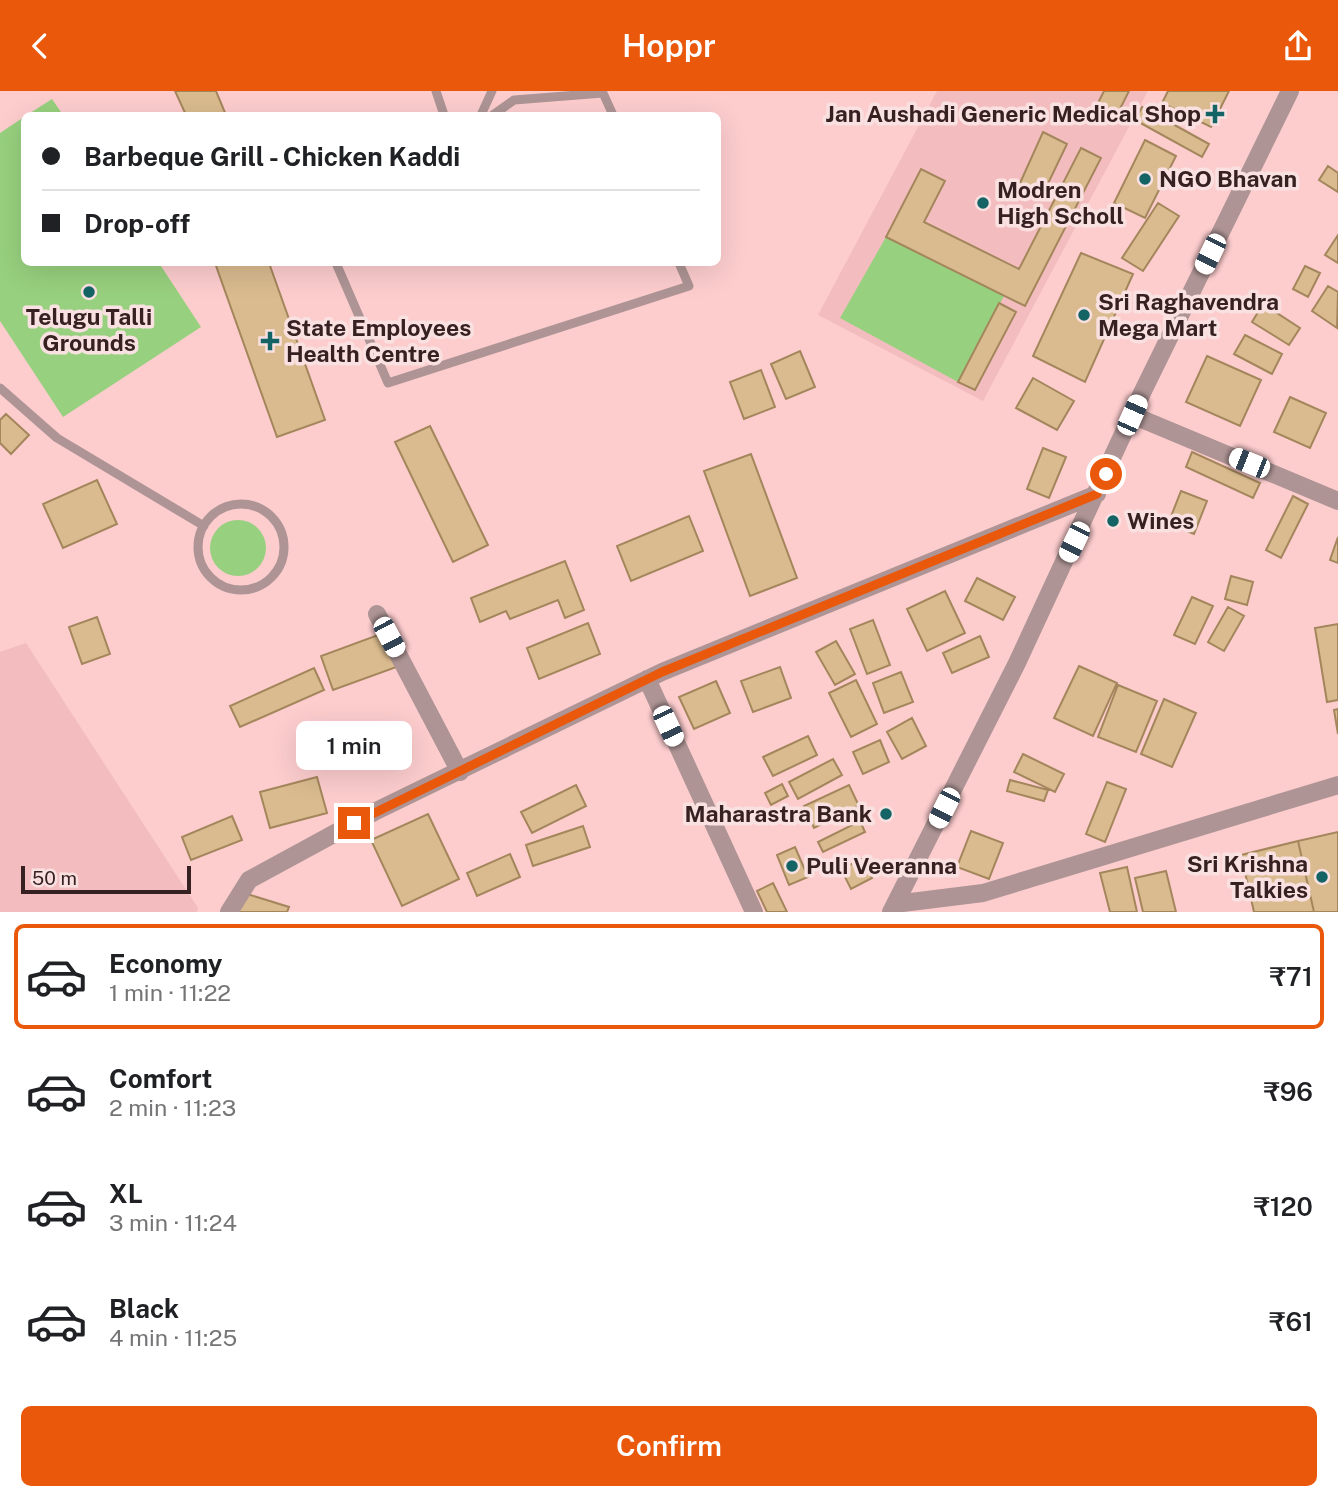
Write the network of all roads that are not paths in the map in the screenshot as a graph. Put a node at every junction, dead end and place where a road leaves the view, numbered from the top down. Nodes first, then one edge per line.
1 (436, 91) edge
2 (492, 91) edge
3 (1290, 91) edge
4 (443, 112) edge
5 (482, 112) edge
6 (497, 112) edge
7 (612, 112) edge
8 (337, 266) edge
9 (680, 266) edge
10 (0, 388) edge
11 (1132, 415) junction
12 (1097, 494) junction
13 (1338, 501) edge
14 (204, 526) junction
15 (377, 614) dead end
16 (647, 679) junction
17 (460, 772) junction
18 (1338, 785) edge
19 (893, 908) edge
20 (229, 912) edge
21 (754, 912) edge

1 - 4 lane
2 - 5 lane
3 - 11 street
6 - 7 lane
8 - 9 lane
10 - 14 lane
11 - 12 street
11 - 13 street
12 - 16 street
12 - 19 street
14 - 14 lane
15 - 17 street
16 - 17 street
16 - 21 street
17 - 20 street
18 - 19 street

